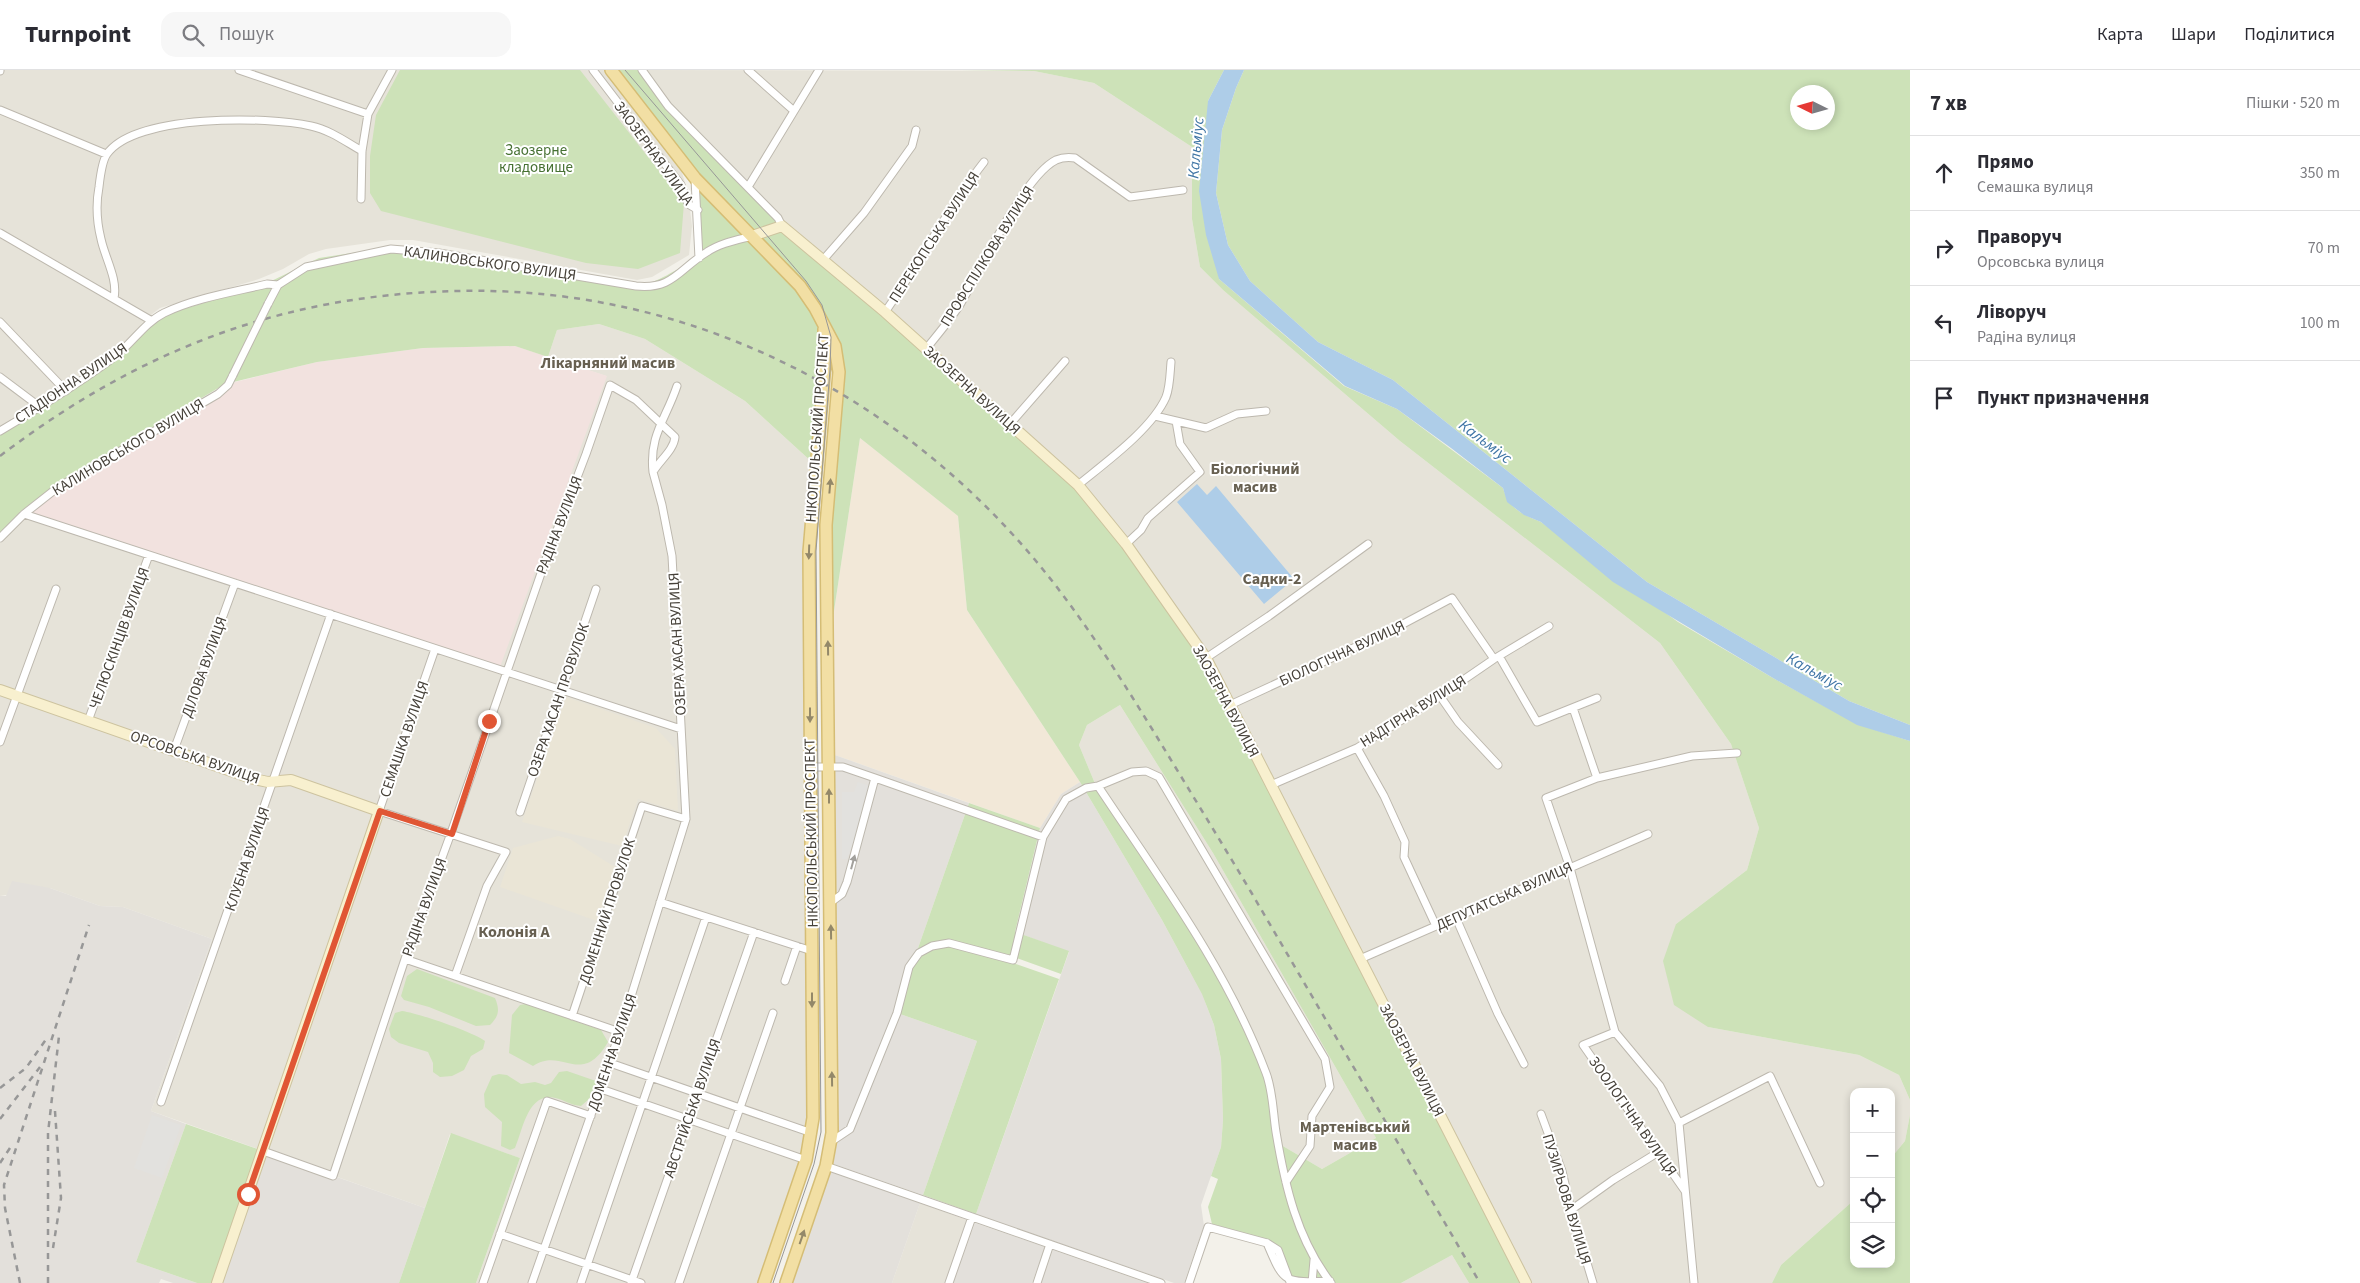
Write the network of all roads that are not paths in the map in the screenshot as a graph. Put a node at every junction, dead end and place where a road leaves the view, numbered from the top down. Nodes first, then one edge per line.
1 (239, 70) edge
2 (392, 70) edge
3 (593, 70) edge
4 (611, 70) edge
5 (642, 70) edge
6 (748, 70) edge
7 (819, 70) edge
8 (0, 110) edge
9 (794, 111) junction
10 (368, 114) junction
11 (916, 130) dead end
12 (362, 150) junction
13 (106, 154) junction
14 (984, 162) dead end
15 (695, 178) junction
16 (748, 187) junction
17 (1183, 190) dead end
18 (361, 200) dead end
19 (698, 210) junction
20 (782, 226) junction
21 (0, 233) edge
22 (752, 236) junction
23 (699, 258) junction
24 (823, 260) junction
25 (278, 286) junction
26 (114, 298) junction
27 (885, 312) junction
28 (152, 321) junction
29 (0, 322) edge
30 (824, 325) junction
31 (926, 349) junction
32 (1065, 361) dead end
33 (1172, 362) dead end
34 (0, 377) edge
35 (677, 386) dead end
36 (66, 391) junction
37 (40, 407) junction
38 (1266, 411) dead end
39 (1155, 416) junction
40 (1176, 421) junction
41 (660, 424) junction
42 (1010, 424) junction
43 (0, 430) edge
44 (653, 472) junction
45 (1078, 485) junction
46 (24, 514) junction
47 (0, 538) edge
48 (1126, 544) junction
49 (1368, 544) dead end
50 (149, 555) junction
51 (235, 583) junction
52 (56, 589) dead end
53 (596, 589) dead end
54 (331, 614) junction
55 (1549, 626) dead end
56 (435, 648) junction
57 (1496, 657) junction
58 (1206, 658) junction
59 (506, 672) junction
60 (0, 690) edge
61 (562, 690) junction
62 (17, 696) junction
63 (1440, 696) junction
64 (1597, 698) dead end
65 (1230, 705) junction
66 (1573, 708) junction
67 (88, 721) junction
68 (681, 729) junction
69 (0, 742) edge
70 (1356, 748) junction
71 (174, 750) junction
72 (1737, 753) dead end
73 (1498, 764) dead end
74 (810, 767) junction
75 (829, 767) junction
76 (875, 778) junction
77 (1597, 778) junction
78 (275, 781) junction
79 (1271, 784) junction
80 (1098, 786) junction
81 (380, 811) junction
82 (520, 812) dead end
83 (686, 819) junction
84 (452, 834) junction
85 (1648, 834) dead end
86 (1043, 837) junction
87 (1570, 868) junction
88 (660, 902) junction
89 (830, 903) junction
90 (706, 917) junction
91 (1456, 918) junction
92 (1436, 926) junction
93 (754, 932) junction
94 (797, 946) junction
95 (812, 951) junction
96 (831, 957) junction
97 (405, 959) junction
98 (1360, 959) junction
99 (455, 976) junction
100 (786, 981) dead end
101 (773, 1013) dead end
102 (572, 1016) junction
103 (620, 1032) junction
104 (1615, 1032) junction
105 (610, 1063) junction
106 (1524, 1064) dead end
107 (651, 1077) junction
108 (601, 1089) junction
109 (697, 1093) junction
110 (162, 1102) dead end
111 (642, 1103) junction
112 (739, 1108) junction
113 (1541, 1114) dead end
114 (591, 1116) junction
115 (688, 1119) junction
116 (1679, 1123) junction
117 (812, 1133) junction
118 (730, 1134) junction
119 (832, 1141) junction
120 (262, 1151) junction
121 (1657, 1153) junction
122 (806, 1160) junction
123 (826, 1166) junction
124 (1286, 1182) junction
125 (1820, 1183) dead end
126 (1685, 1191) junction
127 (1571, 1210) junction
128 (972, 1217) junction
129 (500, 1234) junction
130 (1050, 1244) junction
131 (544, 1249) junction
132 (1314, 1260) junction
133 (587, 1264) junction
134 (631, 1281) edge
135 (1290, 1282) edge
136 (1331, 1282) edge
137 (217, 1283) edge
138 (483, 1283) edge
139 (532, 1283) edge
140 (581, 1283) edge
141 (641, 1283) edge
142 (679, 1283) edge
143 (764, 1283) edge
144 (786, 1283) edge
145 (949, 1283) edge
146 (1037, 1283) edge
147 (1161, 1283) edge
148 (1188, 1283) edge
149 (1312, 1283) edge
150 (1526, 1283) edge
151 (1593, 1283) edge
152 (1694, 1283) edge

1 - 10 street
2 - 10 street
3 - 19 street, ЗАОЗЕРНАЯ УЛИЦА
4 - 15 main road
5 - 16 street, ЗАОЗЕРНА ВУЛИЦЯ
6 - 9 street
7 - 9 street
8 - 13 street
9 - 16 street
10 - 12 street
11 - 24 street
12 - 13 street
12 - 18 street
13 - 26 street
14 - 27 street, ПЕРЕКОПСЬКА ВУЛИЦЯ
15 - 19 street
15 - 22 main road
16 - 20 street, ЗАОЗЕРНА ВУЛИЦЯ
17 - 31 street, ПРОФСПІЛКОВА ВУЛИЦЯ
19 - 23 street
20 - 22 street
20 - 24 street, ЗАОЗЕРНА ВУЛИЦЯ
21 - 26 street
22 - 23 street, КАЛИНОВСЬКОГО ВУЛИЦЯ
22 - 30 main road
23 - 25 street, КАЛИНОВСЬКОГО ВУЛИЦЯ
24 - 27 street, ЗАОЗЕРНА ВУЛИЦЯ
25 - 28 street, СТАДІОННА ВУЛИЦЯ
25 - 46 street, КАЛИНОВСЬКОГО ВУЛИЦЯ, bridge
26 - 28 street
27 - 31 street, ЗАОЗЕРНА ВУЛИЦЯ
28 - 36 street, СТАДІОННА ВУЛИЦЯ
29 - 36 street
30 -> 74 main road, НІКОПОЛЬСЬКИЙ ПРОСПЕКТ
75 -> 30 main road, НІКОПОЛЬСЬКИЙ ПРОСПЕКТ
31 - 42 street, ЗАОЗЕРНА ВУЛИЦЯ
32 - 42 street
33 - 39 street
34 - 37 street
35 - 41 street, ОЗЕРА ХАСАН ВУЛИЦЯ
36 - 37 street, СТАДІОННА ВУЛИЦЯ
37 - 43 street, СТАДІОННА ВУЛИЦЯ
38 - 40 street
39 - 40 street
39 - 45 street
40 - 48 street
41 - 44 street, ОЗЕРА ХАСАН ВУЛИЦЯ
41 - 44 street
41 - 59 street, РАДІНА ВУЛИЦЯ
42 - 45 street, ЗАОЗЕРНА ВУЛИЦЯ
44 - 68 street, ОЗЕРА ХАСАН ВУЛИЦЯ
45 - 48 street, ЗАОЗЕРНА ВУЛИЦЯ
46 - 47 street, КАЛИНОВСЬКОГО ВУЛИЦЯ
46 - 50 street
48 - 58 street, ЗАОЗЕРНА ВУЛИЦЯ
49 - 58 street
50 - 51 street
50 - 67 street, ЧЕЛЮСКІНЦІВ ВУЛИЦЯ
51 - 54 street
51 - 71 street, ДІЛОВА ВУЛИЦЯ
52 - 62 street
53 - 61 street, ОЗЕРА ХАСАН ПРОВУЛОК
54 - 56 street
54 - 78 street, КЛУБНА ВУЛИЦЯ
55 - 57 street, НАДГІРНА ВУЛИЦЯ
56 - 59 street
56 - 81 street, СЕМАШКА ВУЛИЦЯ
57 - 63 street, НАДГІРНА ВУЛИЦЯ
57 - 65 street, БІОЛОГІЧНА ВУЛИЦЯ
57 - 66 street
58 - 65 street, ЗАОЗЕРНА ВУЛИЦЯ
59 - 61 street
59 - 84 street, РАДІНА ВУЛИЦЯ
60 - 62 street, ОРСОВСЬКА ВУЛИЦЯ
61 - 68 street
61 - 82 street, ОЗЕРА ХАСАН ПРОВУЛОК
62 - 67 street, ОРСОВСЬКА ВУЛИЦЯ
62 - 69 street
63 - 70 street, НАДГІРНА ВУЛИЦЯ
63 - 73 street
64 - 66 street
65 - 79 street, ЗАОЗЕРНА ВУЛИЦЯ
66 - 77 street
67 - 71 street, ОРСОВСЬКА ВУЛИЦЯ
68 - 83 street, ОЗЕРА ХАСАН ВУЛИЦЯ
70 - 79 street, НАДГІРНА ВУЛИЦЯ
70 - 92 street
71 - 78 street, ОРСОВСЬКА ВУЛИЦЯ
72 - 77 street, ЗООЛОГІЧНА ВУЛИЦЯ
74 - 75 street
74 - 95 main road, НІКОПОЛЬСЬКИЙ ПРОСПЕКТ
75 - 76 street
89 -> 75 main road, НІКОПОЛЬСЬКИЙ ПРОСПЕКТ
76 - 86 street
89 -> 76 street
77 - 87 street, ЗООЛОГІЧНА ВУЛИЦЯ
78 - 81 street, ОРСОВСЬКА ВУЛИЦЯ
78 - 110 street, КЛУБНА ВУЛИЦЯ
79 - 98 street, ЗАОЗЕРНА ВУЛИЦЯ
80 - 86 street
80 - 124 street
80 - 124 street
81 - 84 street, ОРСОВСЬКА ВУЛИЦЯ
81 - 120 street, СЕМАШКА ВУЛИЦЯ
83 - 88 street, ДОМЕННА ВУЛИЦЯ
83 - 102 street, ДОМЕННИЙ ПРОВУЛОК
84 - 97 street, РАДІНА ВУЛИЦЯ
84 - 99 street, ОРСОВСЬКА ВУЛИЦЯ
85 - 87 street, ДЕПУТАТСЬКА ВУЛИЦЯ
86 - 119 street
87 - 91 street, ДЕПУТАТСЬКА ВУЛИЦЯ
87 - 104 street, ЗООЛОГІЧНА ВУЛИЦЯ
88 - 90 street
88 - 103 street, ДОМЕННА ВУЛИЦЯ
96 -> 89 main road, НІКОПОЛЬСЬКИЙ ПРОСПЕКТ
90 - 93 street
90 - 107 street
91 - 92 street, ДЕПУТАТСЬКА ВУЛИЦЯ
91 - 106 street
92 - 98 street, ДЕПУТАТСЬКА ВУЛИЦЯ
93 - 94 street
93 - 109 street, АВСТРІЙСЬКА ВУЛИЦЯ
94 - 95 street
94 - 100 street
95 - 96 main road
95 -> 117 main road, НІКОПОЛЬСЬКИЙ ПРОСПЕКТ
119 -> 96 main road, НІКОПОЛЬСЬКИЙ ПРОСПЕКТ
97 - 99 street
97 - 120 street, РАДІНА ВУЛИЦЯ
98 - 150 street, ЗАОЗЕРНА ВУЛИЦЯ
99 - 102 street
101 - 112 street
102 - 103 street
103 - 105 street, ДОМЕННА ВУЛИЦЯ
104 - 116 street, ЗООЛОГІЧНА ВУЛИЦЯ
104 - 121 street, ЗООЛОГІЧНА ВУЛИЦЯ
105 - 107 street
105 - 108 street, ДОМЕННА ВУЛИЦЯ
107 - 109 street
107 - 111 street
108 - 111 street
108 - 114 street, ДОМЕННА ВУЛИЦЯ
109 - 112 street
109 - 115 street, АВСТРІЙСЬКА ВУЛИЦЯ
111 - 115 street
111 - 133 street
112 - 117 street
112 - 118 street
113 - 127 street, ПУЗИРЬОВА ВУЛИЦЯ
114 - 129 street
114 - 131 street, ДОМЕННА ВУЛИЦЯ
115 - 118 street
115 - 134 street, АВСТРІЙСЬКА ВУЛИЦЯ
116 - 125 street
116 - 126 street, ЗООЛОГІЧНА ВУЛИЦЯ
117 - 122 main road, НІКОПОЛЬСЬКИЙ ПРОСПЕКТ
118 - 122 street
118 - 142 street
119 - 123 main road, НІКОПОЛЬСЬКИЙ ПРОСПЕКТ
120 - 137 street, СЕМАШКА ВУЛИЦЯ
121 - 126 street, ЗООЛОГІЧНА ВУЛИЦЯ
121 - 127 street
122 - 143 main road, НІКОПОЛЬСЬКИЙ ПРОСПЕКТ
123 - 128 street
144 -> 123 main road, НІКОПОЛЬСЬКИЙ ПРОСПЕКТ
124 - 132 street
126 - 152 street, ЗООЛОГІЧНА ВУЛИЦЯ
127 - 151 street, ПУЗИРЬОВА ВУЛИЦЯ
128 - 130 street
128 - 145 street
129 - 131 street
129 - 138 street
130 - 146 street
130 - 147 street
131 - 133 street
131 - 139 street, ДОМЕННА ВУЛИЦЯ
132 - 136 street
132 - 149 street
133 - 134 street
133 - 140 street
134 - 141 street
135 - 148 street
135 - 149 street
136 - 149 street

